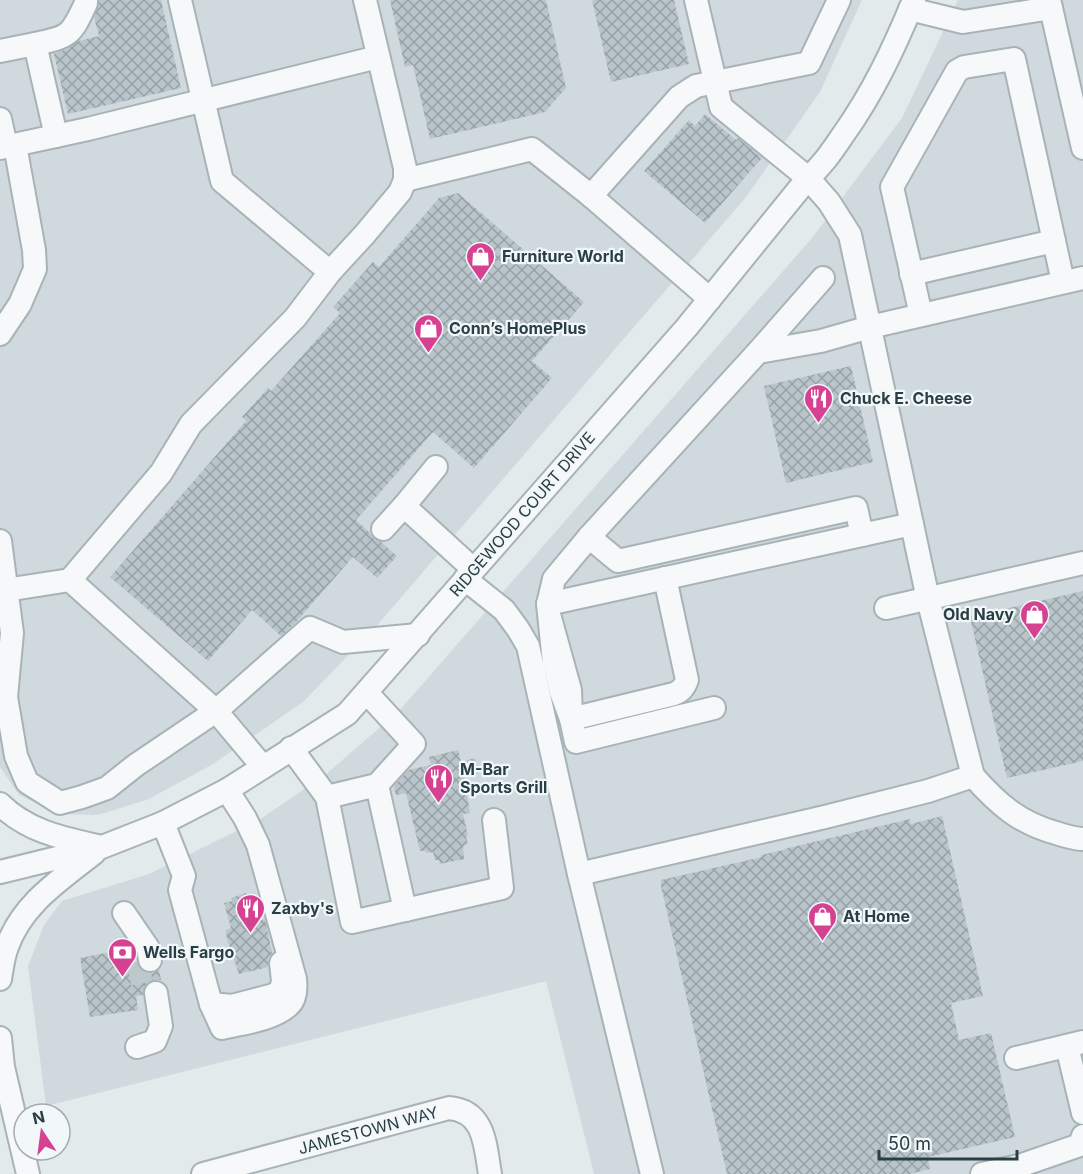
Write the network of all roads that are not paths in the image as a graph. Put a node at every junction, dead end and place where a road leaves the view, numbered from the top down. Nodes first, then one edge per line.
1 (86, 0) edge
2 (180, 0) edge
3 (365, 0) edge
4 (696, 0) edge
5 (839, 0) edge
6 (912, 4) edge
7 (1050, 4) edge
8 (34, 44) junction
9 (0, 51) edge
10 (378, 57) junction
11 (715, 84) junction
12 (201, 100) junction
13 (0, 118) edge
14 (56, 136) junction
15 (7, 146) edge
16 (1083, 148) edge
17 (808, 178) junction
18 (405, 180) junction
19 (591, 196) junction
20 (1054, 241) junction
21 (330, 272) junction
22 (911, 274) junction
23 (823, 278) dead end
24 (1073, 280) edge
25 (710, 299) junction
26 (921, 315) junction
27 (870, 327) junction
28 (0, 334) edge
29 (758, 352) junction
30 (436, 467) dead end
31 (404, 506) junction
32 (912, 524) junction
33 (383, 529) dead end
34 (862, 535) junction
35 (589, 537) junction
36 (0, 541) edge
37 (1083, 563) edge
38 (469, 574) junction
39 (664, 578) junction
40 (70, 580) junction
41 (4, 590) edge
42 (928, 598) junction
43 (886, 608) dead end
44 (549, 611) junction
45 (418, 635) junction
46 (367, 693) junction
47 (714, 708) dead end
48 (216, 711) junction
49 (572, 719) junction
50 (291, 748) junction
51 (263, 767) junction
52 (973, 776) junction
53 (377, 785) junction
54 (227, 790) junction
55 (327, 797) junction
56 (0, 804) edge
57 (494, 820) dead end
58 (163, 823) junction
59 (1083, 839) edge
60 (102, 847) junction
61 (0, 872) edge
62 (579, 874) junction
63 (405, 910) junction
64 (0, 979) edge
65 (0, 1038) edge
66 (1075, 1044) edge
67 (1016, 1058) dead end
68 (1083, 1113) edge
69 (1083, 1136) edge
70 (28, 1174) edge
71 (203, 1174) edge
72 (490, 1174) edge
73 (652, 1174) edge
74 (982, 1174) edge

1 - 8 street
2 - 12 street
3 - 10 street
4 - 11 street
5 - 11 street
6 - 7 street
6 - 17 street, RIDGEWOOD COURT DRIVE
7 - 16 street
8 - 9 street
8 - 14 street
10 - 12 street
10 - 18 street
11 - 17 street
11 - 19 street
12 - 14 street
12 - 21 street
13 - 15 street
14 - 15 street
15 - 28 street
17 - 25 street, RIDGEWOOD COURT DRIVE
17 - 27 street
18 - 19 street
18 - 21 street
19 - 25 street
20 - 22 street
20 - 22 street
20 - 24 street
21 - 40 street
22 - 26 street
23 - 29 street
24 - 26 street
25 - 38 street, RIDGEWOOD COURT DRIVE
26 - 27 street
27 - 29 street
27 - 32 street
29 - 35 street
30 - 31 street
31 - 33 street
31 - 38 street
32 - 34 street
32 - 42 street
34 - 35 street
34 - 39 street
35 - 44 street
36 - 41 street
37 - 42 street
38 - 45 street, RIDGEWOOD COURT DRIVE
38 - 62 street
39 - 44 street
39 - 49 street
40 - 41 street
40 - 48 street
41 - 48 street
42 - 43 street
42 - 52 street
44 - 49 street
45 - 46 street, RIDGEWOOD COURT DRIVE
45 - 48 street
46 - 50 street, RIDGEWOOD COURT DRIVE
46 - 53 street
47 - 49 street
48 - 51 street
50 - 51 street, RIDGEWOOD COURT DRIVE
50 - 55 street
51 - 54 street, RIDGEWOOD COURT DRIVE
52 - 59 street
52 - 62 street
53 - 55 street
53 - 63 street
54 - 58 street, RIDGEWOOD COURT DRIVE
54 - 58 street
55 - 63 street
56 - 60 street
57 - 63 street
58 - 60 street, RIDGEWOOD COURT DRIVE
60 - 61 street, RIDGEWOOD COURT DRIVE
60 - 64 street
62 - 73 street
65 - 70 street
66 - 67 street
66 - 68 street
69 - 74 street
71 - 72 street, JAMESTOWN WAY

